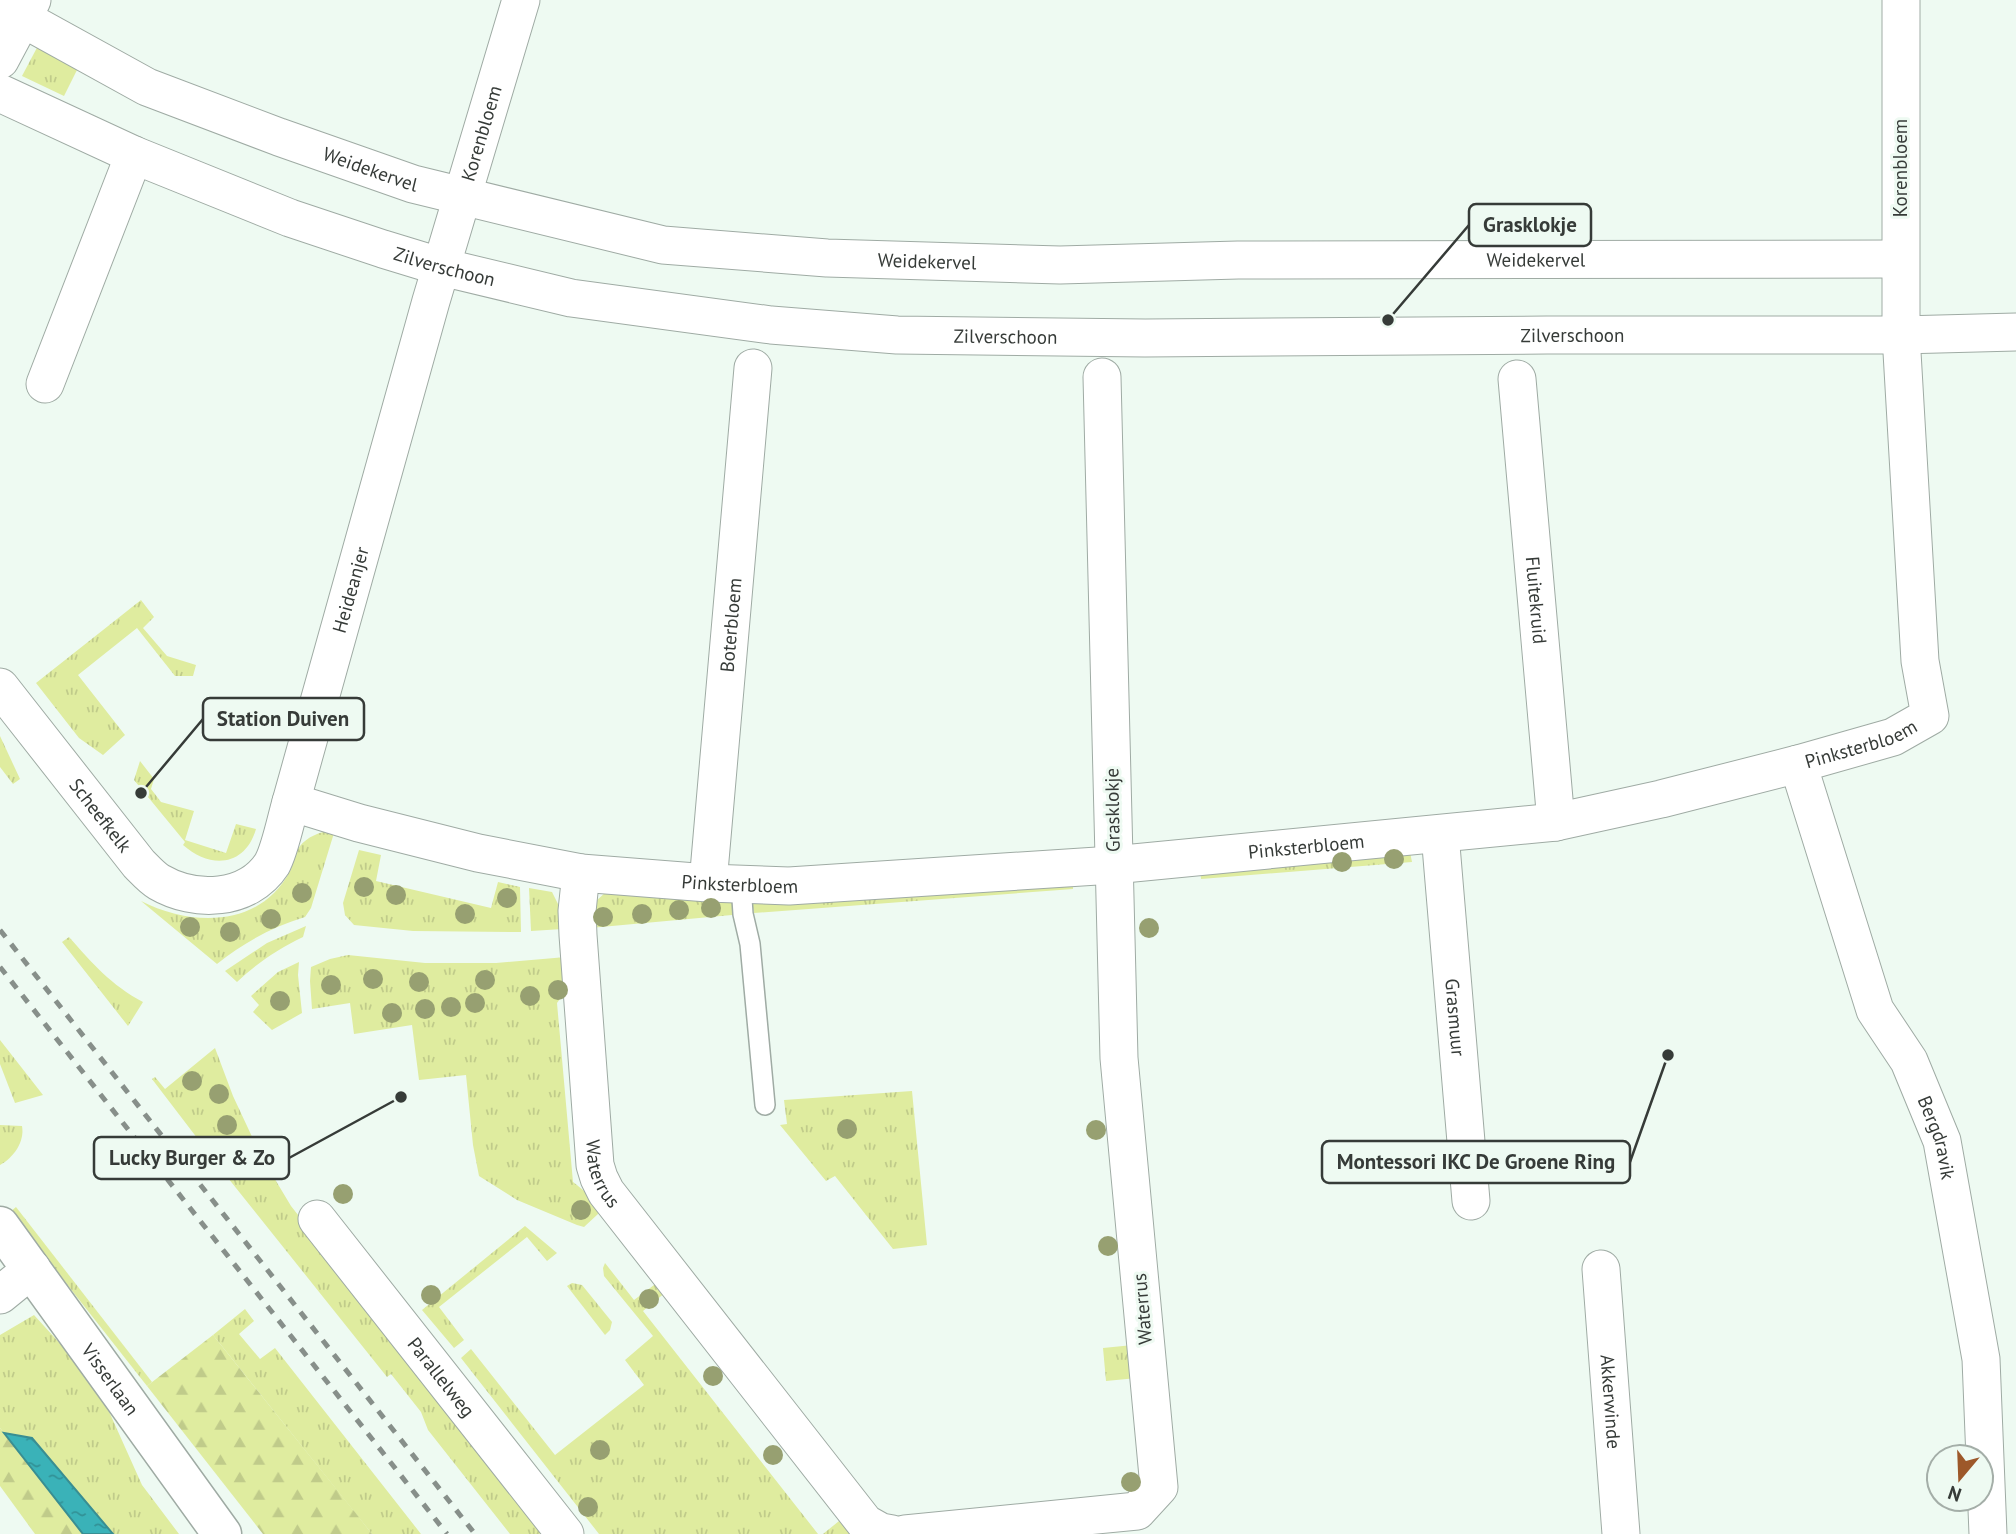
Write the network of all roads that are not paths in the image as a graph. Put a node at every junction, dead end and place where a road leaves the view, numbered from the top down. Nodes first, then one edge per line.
1 (521, 0) edge
2 (1901, 0) edge
3 (18, 8) edge
4 (0, 60) edge
5 (0, 93) edge
6 (134, 155) junction
7 (463, 197) junction
8 (1899, 259) junction
9 (442, 267) junction
10 (2016, 332) edge
11 (1901, 335) junction
12 (753, 368) dead end
13 (1102, 377) dead end
14 (1517, 379) dead end
15 (45, 384) dead end
16 (0, 687) edge
17 (1798, 764) junction
18 (291, 802) junction
19 (1556, 822) junction
20 (1440, 834) junction
21 (1113, 865) junction
22 (581, 873) junction
23 (725, 884) junction
24 (231, 894) joint
25 (765, 1105) dead end
26 (1471, 1201) dead end
27 (317, 1219) dead end
28 (0, 1226) edge
29 (32, 1269) junction
30 (1601, 1269) dead end
31 (0, 1295) edge
32 (222, 1534) edge
33 (565, 1534) edge
34 (892, 1534) edge
35 (905, 1534) edge
36 (1621, 1534) edge
37 (1988, 1534) edge

1 - 7 street, Korenbloem
2 - 8 street, Korenbloem
3 - 4 street
3 - 7 street, Weidekervel
5 - 6 street, Zilverschoon
6 - 9 street, Zilverschoon
6 - 15 street
7 - 8 street, Weidekervel
7 - 9 street, Korenbloem
8 - 11 street, Korenbloem
9 - 11 street, Zilverschoon
9 - 18 street, Heideanjer
10 - 11 street, Zilverschoon
11 - 17 street, Pinksterbloem
12 - 23 street, Boterbloem
13 - 21 street, Grasklokje
14 - 19 street, Fluitekruid
16 - 24 street, Scheefkelk
17 - 19 street, Pinksterbloem
17 - 37 street, Bergdravik
18 - 22 street, Pinksterbloem
18 - 24 street, Heideanjer
19 - 20 street, Pinksterbloem
20 - 21 street, Pinksterbloem
20 - 26 street, Grasmuur
21 - 23 street, Pinksterbloem
21 - 35 street, Waterrus
22 - 23 street, Pinksterbloem
22 - 34 street, Waterrus
23 - 25 lane
27 - 33 street, Parallelweg
28 - 29 street, Visserlaan
29 - 31 street
29 - 32 street, Visserlaan
30 - 36 street, Akkerwinde

